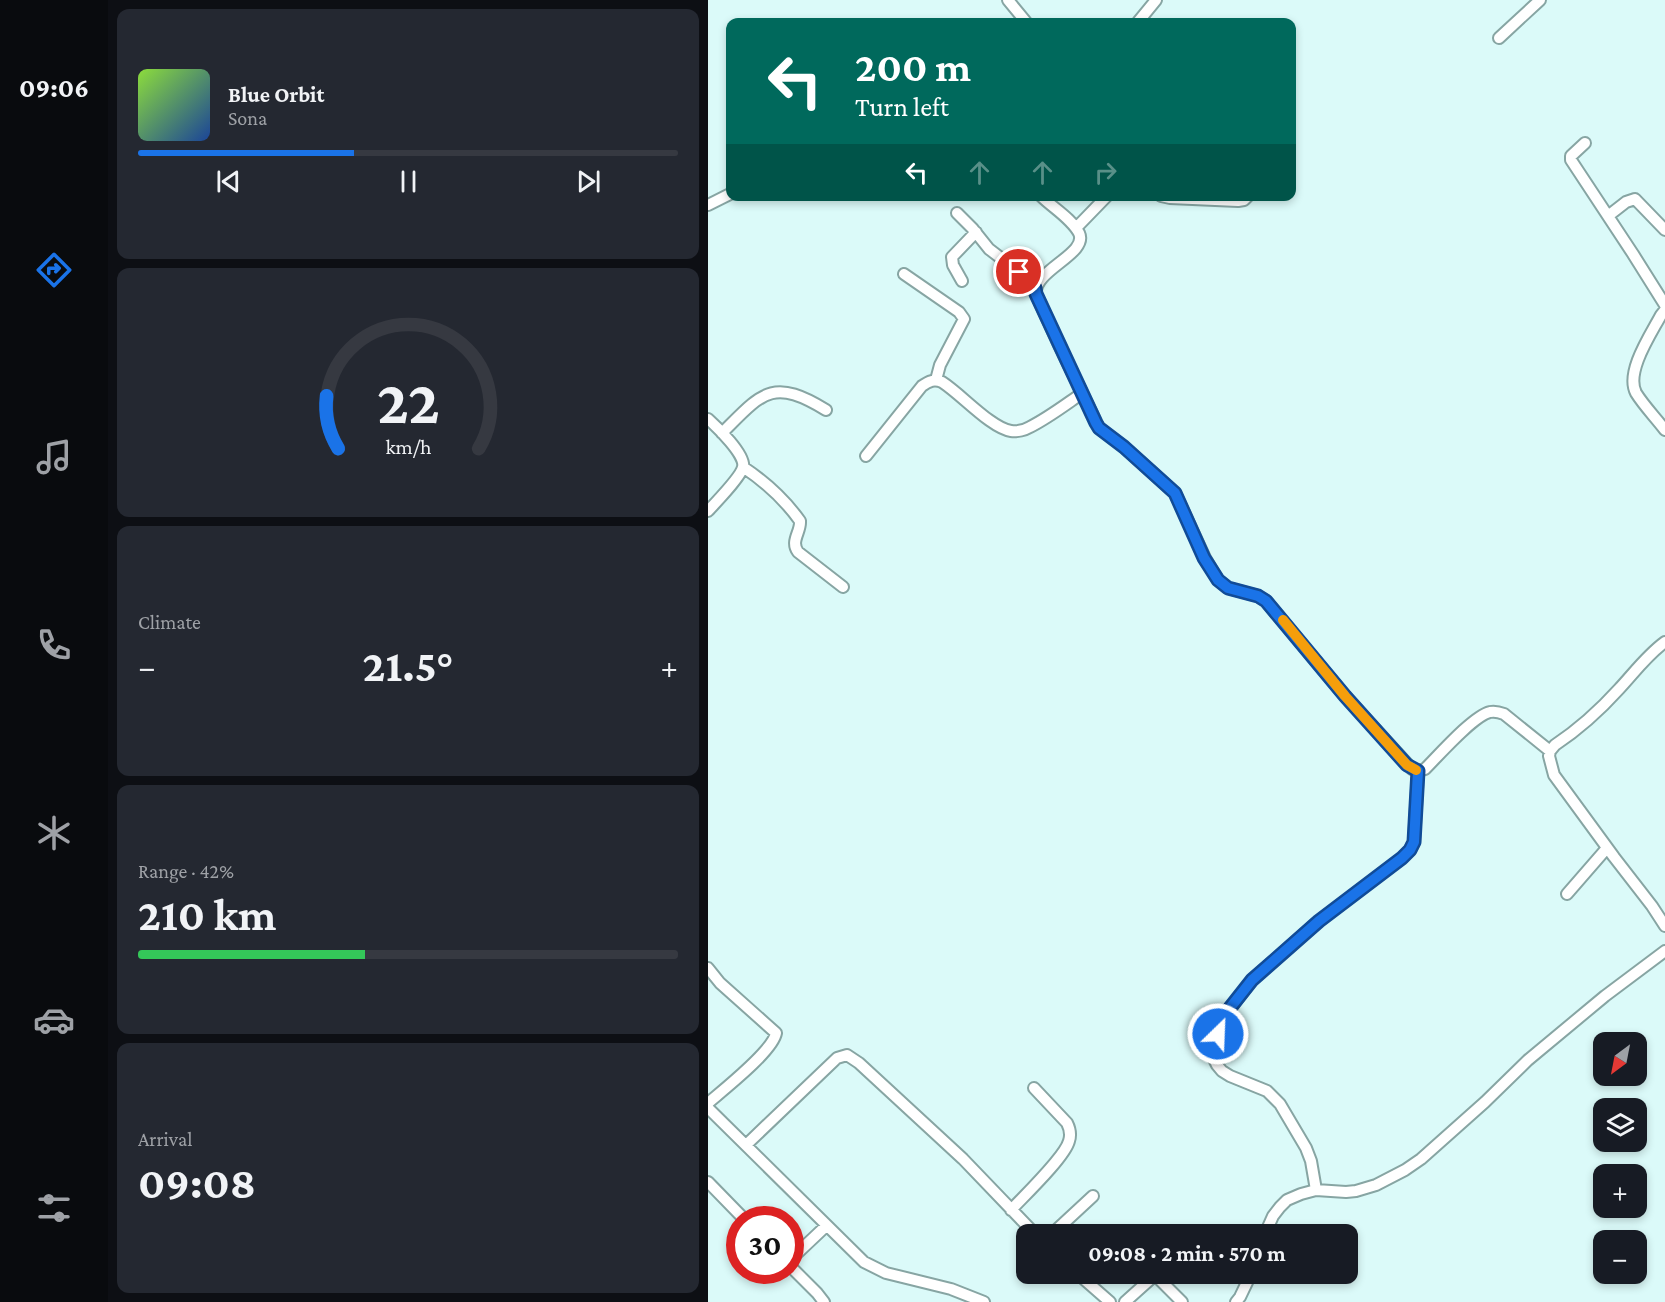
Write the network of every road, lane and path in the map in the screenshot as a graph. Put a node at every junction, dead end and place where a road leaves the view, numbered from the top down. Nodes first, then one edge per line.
1 (1008, 0) edge
2 (1156, 0) edge
3 (1540, 0) edge
4 (1023, 18) edge
5 (1141, 18) edge
6 (1499, 38) dead end
7 (1585, 143) dead end
8 (726, 196) edge
9 (1046, 201) edge
10 (1102, 201) edge
11 (708, 205) edge
12 (957, 213) dead end
13 (1608, 216) junction
14 (1076, 228) junction
15 (1665, 230) edge
16 (976, 232) junction
17 (904, 274) dead end
18 (962, 281) dead end
19 (1035, 288) junction
20 (1665, 305) edge
21 (1665, 310) edge
22 (936, 380) junction
23 (1082, 394) junction
24 (826, 410) dead end
25 (708, 419) edge
26 (1665, 430) edge
27 (722, 433) junction
28 (866, 456) dead end
29 (743, 467) junction
30 (708, 511) edge
31 (843, 587) dead end
32 (1665, 642) edge
33 (1550, 751) junction
34 (1418, 771) junction
35 (1606, 848) junction
36 (1567, 894) dead end
37 (1665, 926) edge
38 (1665, 951) edge
39 (708, 968) edge
40 (1034, 1088) dead end
41 (708, 1103) edge
42 (708, 1108) edge
43 (746, 1145) junction
44 (708, 1182) edge
45 (1316, 1190) junction
46 (1093, 1196) dead end
47 (731, 1206) edge
48 (1011, 1210) junction
49 (1025, 1224) edge
50 (1063, 1224) edge
51 (1269, 1224) edge
52 (826, 1226) junction
53 (804, 1247) edge
54 (804, 1281) edge
55 (1089, 1284) edge
56 (1144, 1284) edge
57 (1164, 1284) edge
58 (1247, 1284) edge
59 (1241, 1300) edge
60 (824, 1302) edge
61 (984, 1302) edge
62 (1110, 1302) edge
63 (1125, 1302) edge
64 (1182, 1302) edge

1 - 4 street
2 - 5 street
3 - 6 street
7 - 13 street
8 - 11 street
9 - 14 street
10 - 14 street
12 - 16 street
13 - 15 street
13 - 20 street
14 - 19 street
16 - 18 street
16 - 19 street
17 - 22 street
19 - 23 street
21 - 26 street
22 - 23 street
22 - 28 street
23 - 34 street
24 - 27 street
25 - 27 street
27 - 29 street
29 - 30 street
29 - 31 street
32 - 33 street
33 - 34 street
33 - 35 street
34 - 45 street
35 - 36 street
35 - 37 street
38 - 45 street
39 - 41 street
40 - 48 street
42 - 43 street
43 - 48 street
43 - 52 street
44 - 47 street
45 - 51 street
46 - 50 street
48 - 49 street
52 - 53 street
52 - 61 street
54 - 60 street
55 - 62 street
56 - 63 street
57 - 64 street
58 - 59 street

